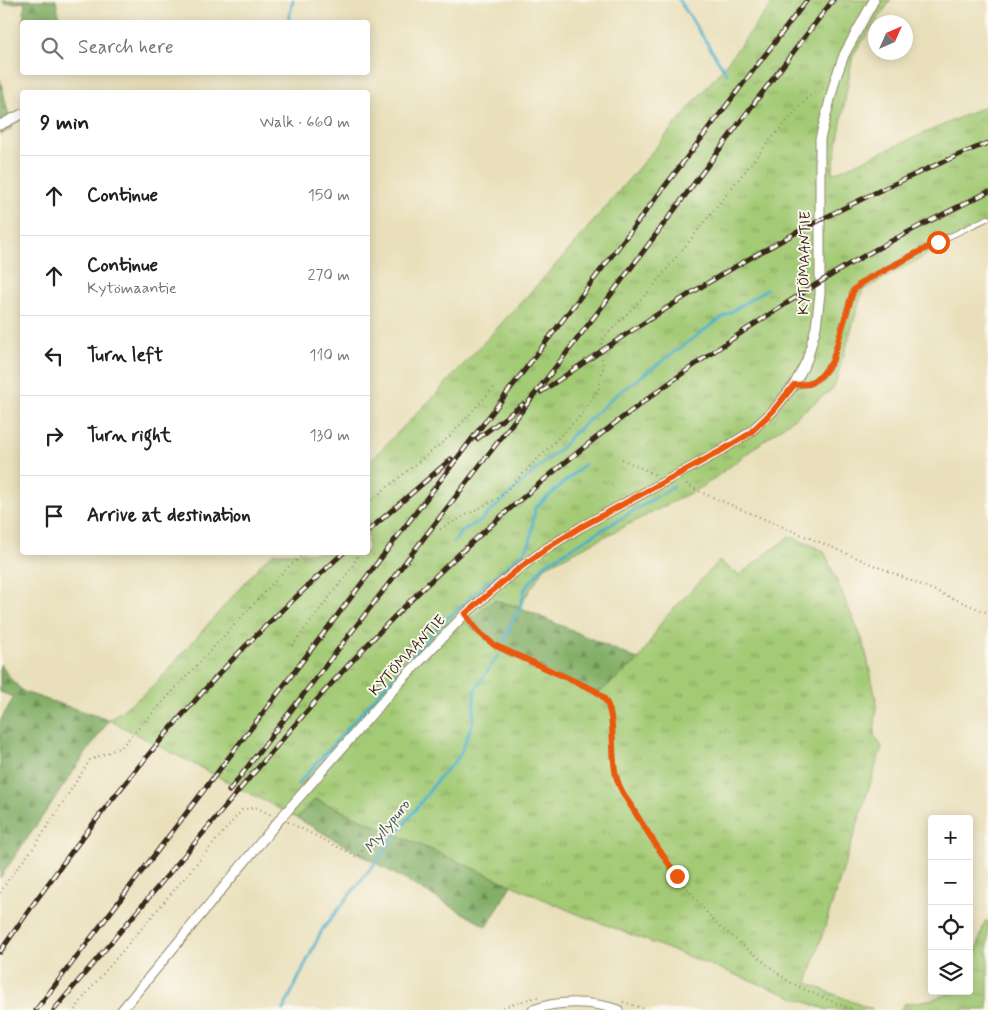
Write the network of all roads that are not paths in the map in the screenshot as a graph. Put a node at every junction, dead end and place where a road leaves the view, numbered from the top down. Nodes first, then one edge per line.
1 (874, 0) edge
2 (20, 115) edge
3 (0, 125) edge
4 (988, 218) edge
5 (794, 385) junction
6 (122, 1010) edge
7 (533, 1010) edge
8 (618, 1010) edge

1 - 5 street, KYTÖMAANTIE
2 - 3 street
4 - 5 lane
5 - 6 street, KYTÖMAANTIE
7 - 8 street

